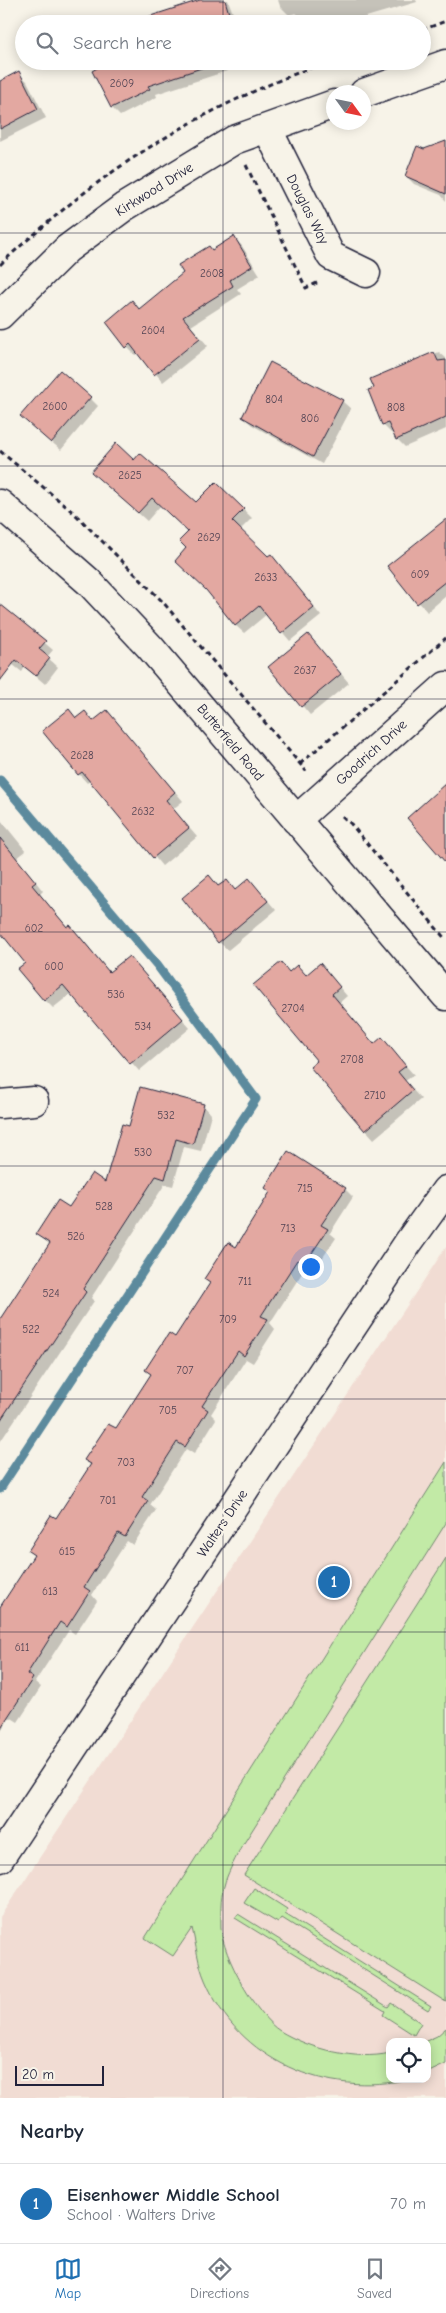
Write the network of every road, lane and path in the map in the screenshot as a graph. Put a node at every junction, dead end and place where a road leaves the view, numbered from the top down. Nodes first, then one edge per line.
1 (446, 22) edge
2 (431, 27) edge
3 (446, 64) edge
4 (431, 69) edge
5 (429, 70) edge
6 (371, 91) edge
7 (326, 107) edge
8 (267, 128) junction
9 (366, 273) dead end
10 (0, 315) edge
11 (0, 450) edge
12 (0, 504) edge
13 (446, 638) edge
14 (446, 686) edge
15 (300, 764) junction
16 (311, 778) dead end
17 (340, 814) dead end
18 (296, 820) junction
19 (446, 940) edge
20 (446, 996) edge
21 (34, 1101) dead end
22 (0, 1104) edge
23 (446, 1190) edge
24 (0, 1858) edge

1 - 2 path
3 - 4 street
5 - 6 street
7 - 8 street, Kirkwood Drive
8 - 9 street, Douglas Way
8 - 10 street, Kirkwood Drive
11 - 15 path
12 - 18 street, Butterfield Road
13 - 15 path
14 - 18 street, Goodrich Drive
15 - 16 path
17 - 19 path
18 - 20 street, Butterfield Road
21 - 22 street
23 - 24 street, Walters Drive

